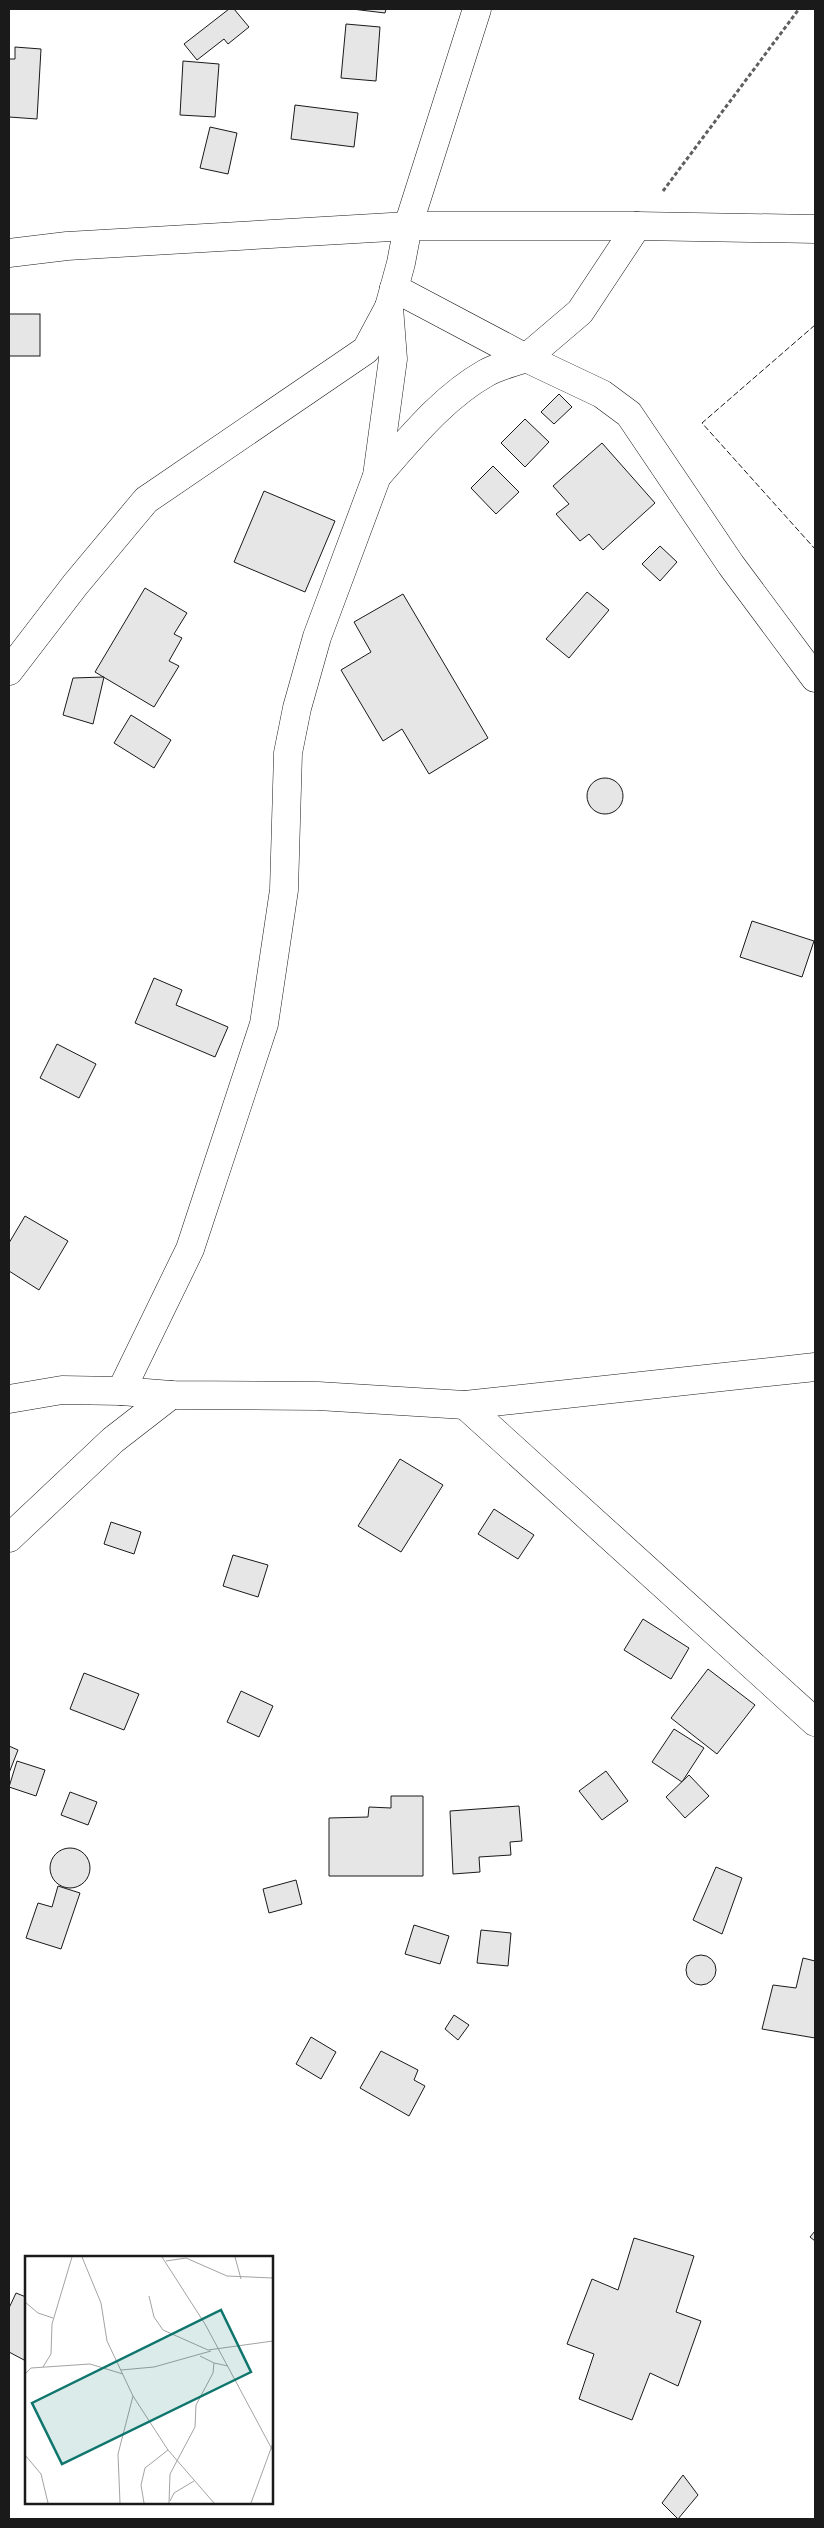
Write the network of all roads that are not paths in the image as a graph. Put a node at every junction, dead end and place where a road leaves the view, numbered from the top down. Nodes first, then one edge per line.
1 (477, 9) edge
2 (408, 226) junction
3 (637, 226) junction
4 (815, 229) edge
5 (9, 253) edge
6 (392, 298) junction
7 (526, 358) junction
8 (377, 476) junction
9 (9, 671) edge
10 (815, 678) edge
11 (815, 1367) edge
12 (121, 1391) junction
13 (171, 1395) junction
14 (9, 1399) edge
15 (466, 1405) junction
16 (9, 1538) edge
17 (815, 1722) edge

1 - 2 street
2 - 3 street
2 - 5 street
2 - 6 street
3 - 4 street
3 - 7 street
6 - 7 street
6 - 8 street
6 - 9 street
7 - 8 street
7 - 10 street
8 - 12 street
11 - 15 street
12 - 13 street
12 - 14 street
13 - 15 street
13 - 16 street
15 - 17 street

